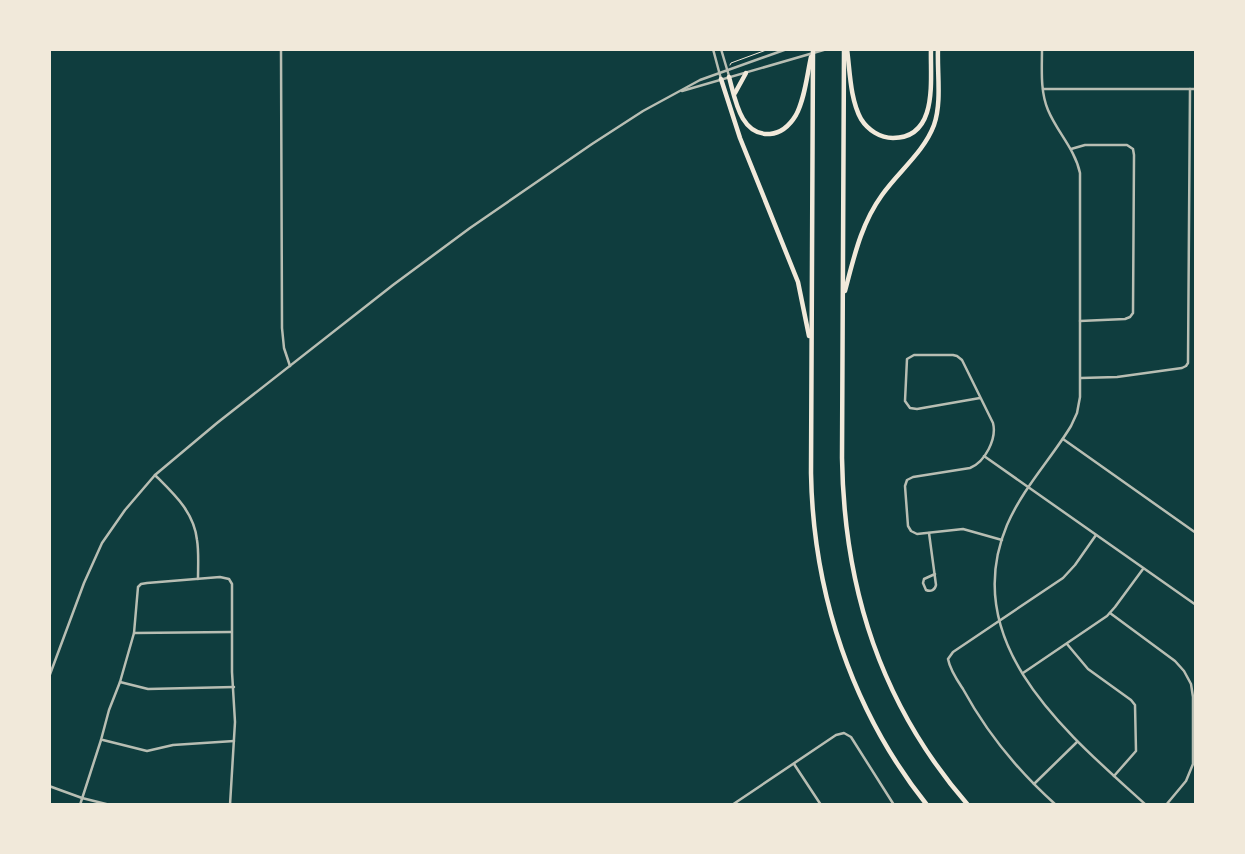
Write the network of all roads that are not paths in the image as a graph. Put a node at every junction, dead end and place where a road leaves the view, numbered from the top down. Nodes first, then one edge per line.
1 (281, 49) edge
2 (713, 49) edge
3 (721, 49) edge
4 (788, 49) edge
5 (813, 49) edge
6 (827, 49) edge
7 (845, 49) edge
8 (1042, 49) edge
9 (929, 50) edge
10 (939, 50) edge
11 (727, 70) junction
12 (720, 72) junction
13 (746, 73) junction
14 (729, 77) junction
15 (721, 79) junction
16 (1043, 89) junction
17 (1190, 89) junction
18 (1196, 89) edge
19 (676, 93) junction
20 (734, 94) junction
21 (1071, 149) junction
22 (843, 299) junction
23 (1080, 321) junction
24 (811, 349) junction
25 (290, 366) junction
26 (1081, 378) junction
27 (980, 398) junction
28 (1063, 439) junction
29 (984, 456) junction
30 (155, 475) junction
31 (1028, 487) junction
32 (929, 533) junction
33 (1196, 533) edge
34 (1096, 535) junction
35 (1002, 540) junction
36 (1143, 568) junction
37 (935, 574) junction
38 (198, 579) junction
39 (1196, 605) edge
40 (1110, 613) junction
41 (1000, 620) junction
42 (231, 632) junction
43 (134, 633) junction
44 (1067, 645) junction
45 (1023, 673) junction
46 (49, 677) edge
47 (120, 682) junction
48 (234, 687) junction
49 (102, 740) junction
50 (234, 741) junction
51 (1077, 742) junction
52 (794, 764) junction
53 (1114, 776) junction
54 (1034, 784) junction
55 (49, 786) edge
56 (82, 798) junction
57 (80, 805) edge
58 (110, 805) edge
59 (230, 805) edge
60 (733, 805) edge
61 (821, 805) edge
62 (894, 805) edge
63 (927, 805) edge
64 (968, 805) edge
65 (1056, 805) edge
66 (1146, 805) edge
67 (1166, 805) edge

1 - 25 street
2 - 12 street
3 - 11 street
4 - 11 street
5 - 20 highway
5 - 24 highway
6 - 13 street
7 - 9 highway
7 - 22 highway
8 - 16 street
10 - 22 highway
11 - 12 street
11 - 14 street
12 - 15 street
12 - 19 street
13 - 14 street
13 - 20 highway
14 - 15 street
14 - 20 highway
15 - 19 street
15 - 24 highway
16 - 17 street
16 - 21 street
17 - 18 street
17 - 26 street
19 - 25 street
21 - 23 street
21 - 23 street
22 - 64 highway
23 - 26 street
24 - 63 highway
25 - 30 street
26 - 28 street
27 - 27 street
27 - 29 street
28 - 31 street
28 - 33 street
29 - 31 street
29 - 32 street
30 - 38 street
30 - 46 street
31 - 34 street
31 - 35 street
32 - 35 street
32 - 37 street
34 - 36 street
34 - 41 street
35 - 41 street
36 - 39 street
36 - 40 street
37 - 37 street
38 - 42 street
38 - 43 street
40 - 44 street
40 - 67 street
41 - 45 street
41 - 54 street
42 - 43 street
42 - 48 street
43 - 47 street
44 - 45 street
44 - 53 street
45 - 51 street
47 - 48 street
47 - 49 street
48 - 50 street
49 - 50 street
49 - 56 street
50 - 59 street
51 - 53 street
51 - 54 street
52 - 60 street
52 - 61 street
52 - 62 street
53 - 66 street
54 - 65 street
55 - 56 street
56 - 57 street
56 - 58 street

